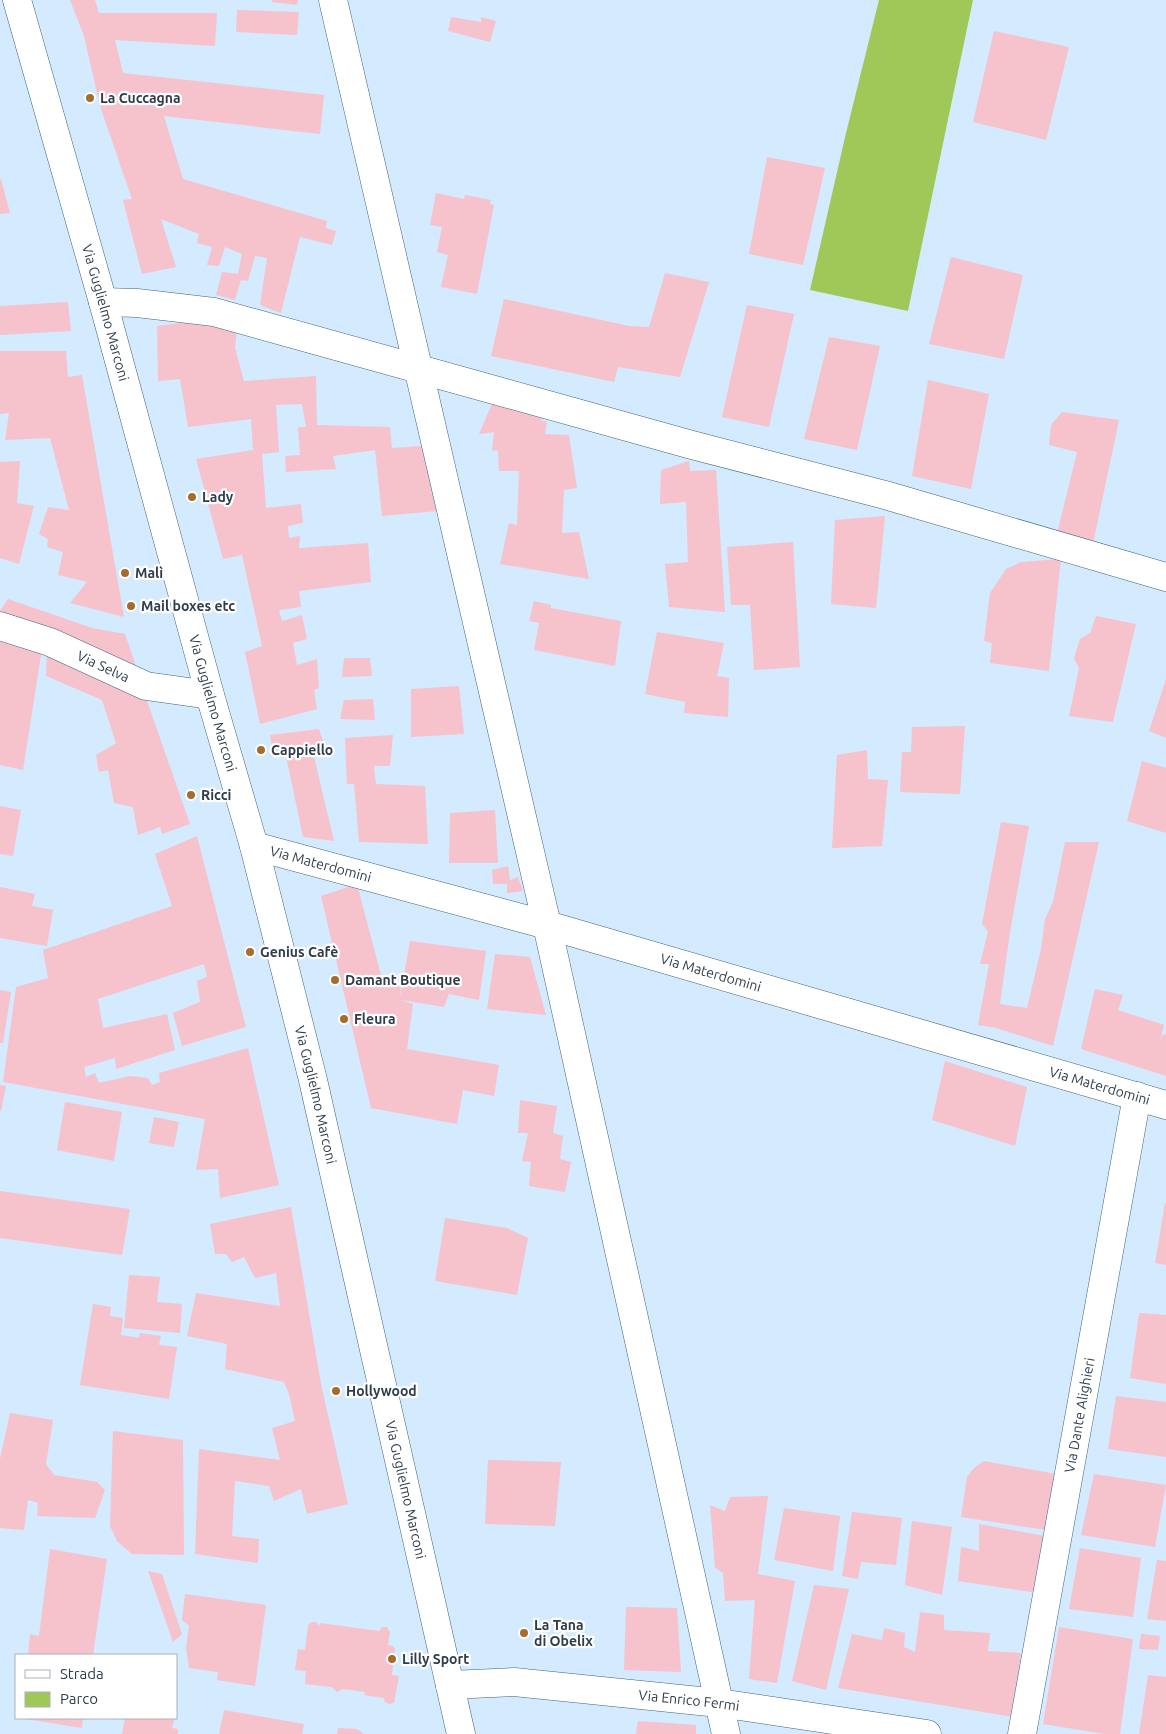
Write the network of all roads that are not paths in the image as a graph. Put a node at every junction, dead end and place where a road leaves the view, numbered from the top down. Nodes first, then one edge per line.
1 (17, 0) edge
2 (333, 0) edge
3 (103, 302) junction
4 (418, 369) junction
5 (1166, 577) edge
6 (0, 626) edge
7 (210, 695) junction
8 (254, 846) junction
9 (547, 925) junction
10 (1137, 1096) junction
11 (1166, 1105) edge
12 (450, 1685) junction
13 (719, 1703) junction
14 (461, 1734) edge
15 (726, 1734) edge
16 (927, 1734) edge
17 (1022, 1734) edge

1 - 3 street, Via Guglielmo Marconi
2 - 4 street
3 - 4 street
3 - 7 street, Via Guglielmo Marconi
4 - 5 street
4 - 9 street
6 - 7 street, Via Selva
7 - 8 street, Via Guglielmo Marconi
8 - 9 street, Via Materdomini
8 - 12 street, Via Guglielmo Marconi
9 - 10 street, Via Materdomini
9 - 13 street
10 - 11 street, Via Materdomini
10 - 17 street, Via Dante Alighieri
12 - 13 street, Via Enrico Fermi
12 - 14 street, Via Guglielmo Marconi
13 - 15 street
13 - 16 street, Via Enrico Fermi

